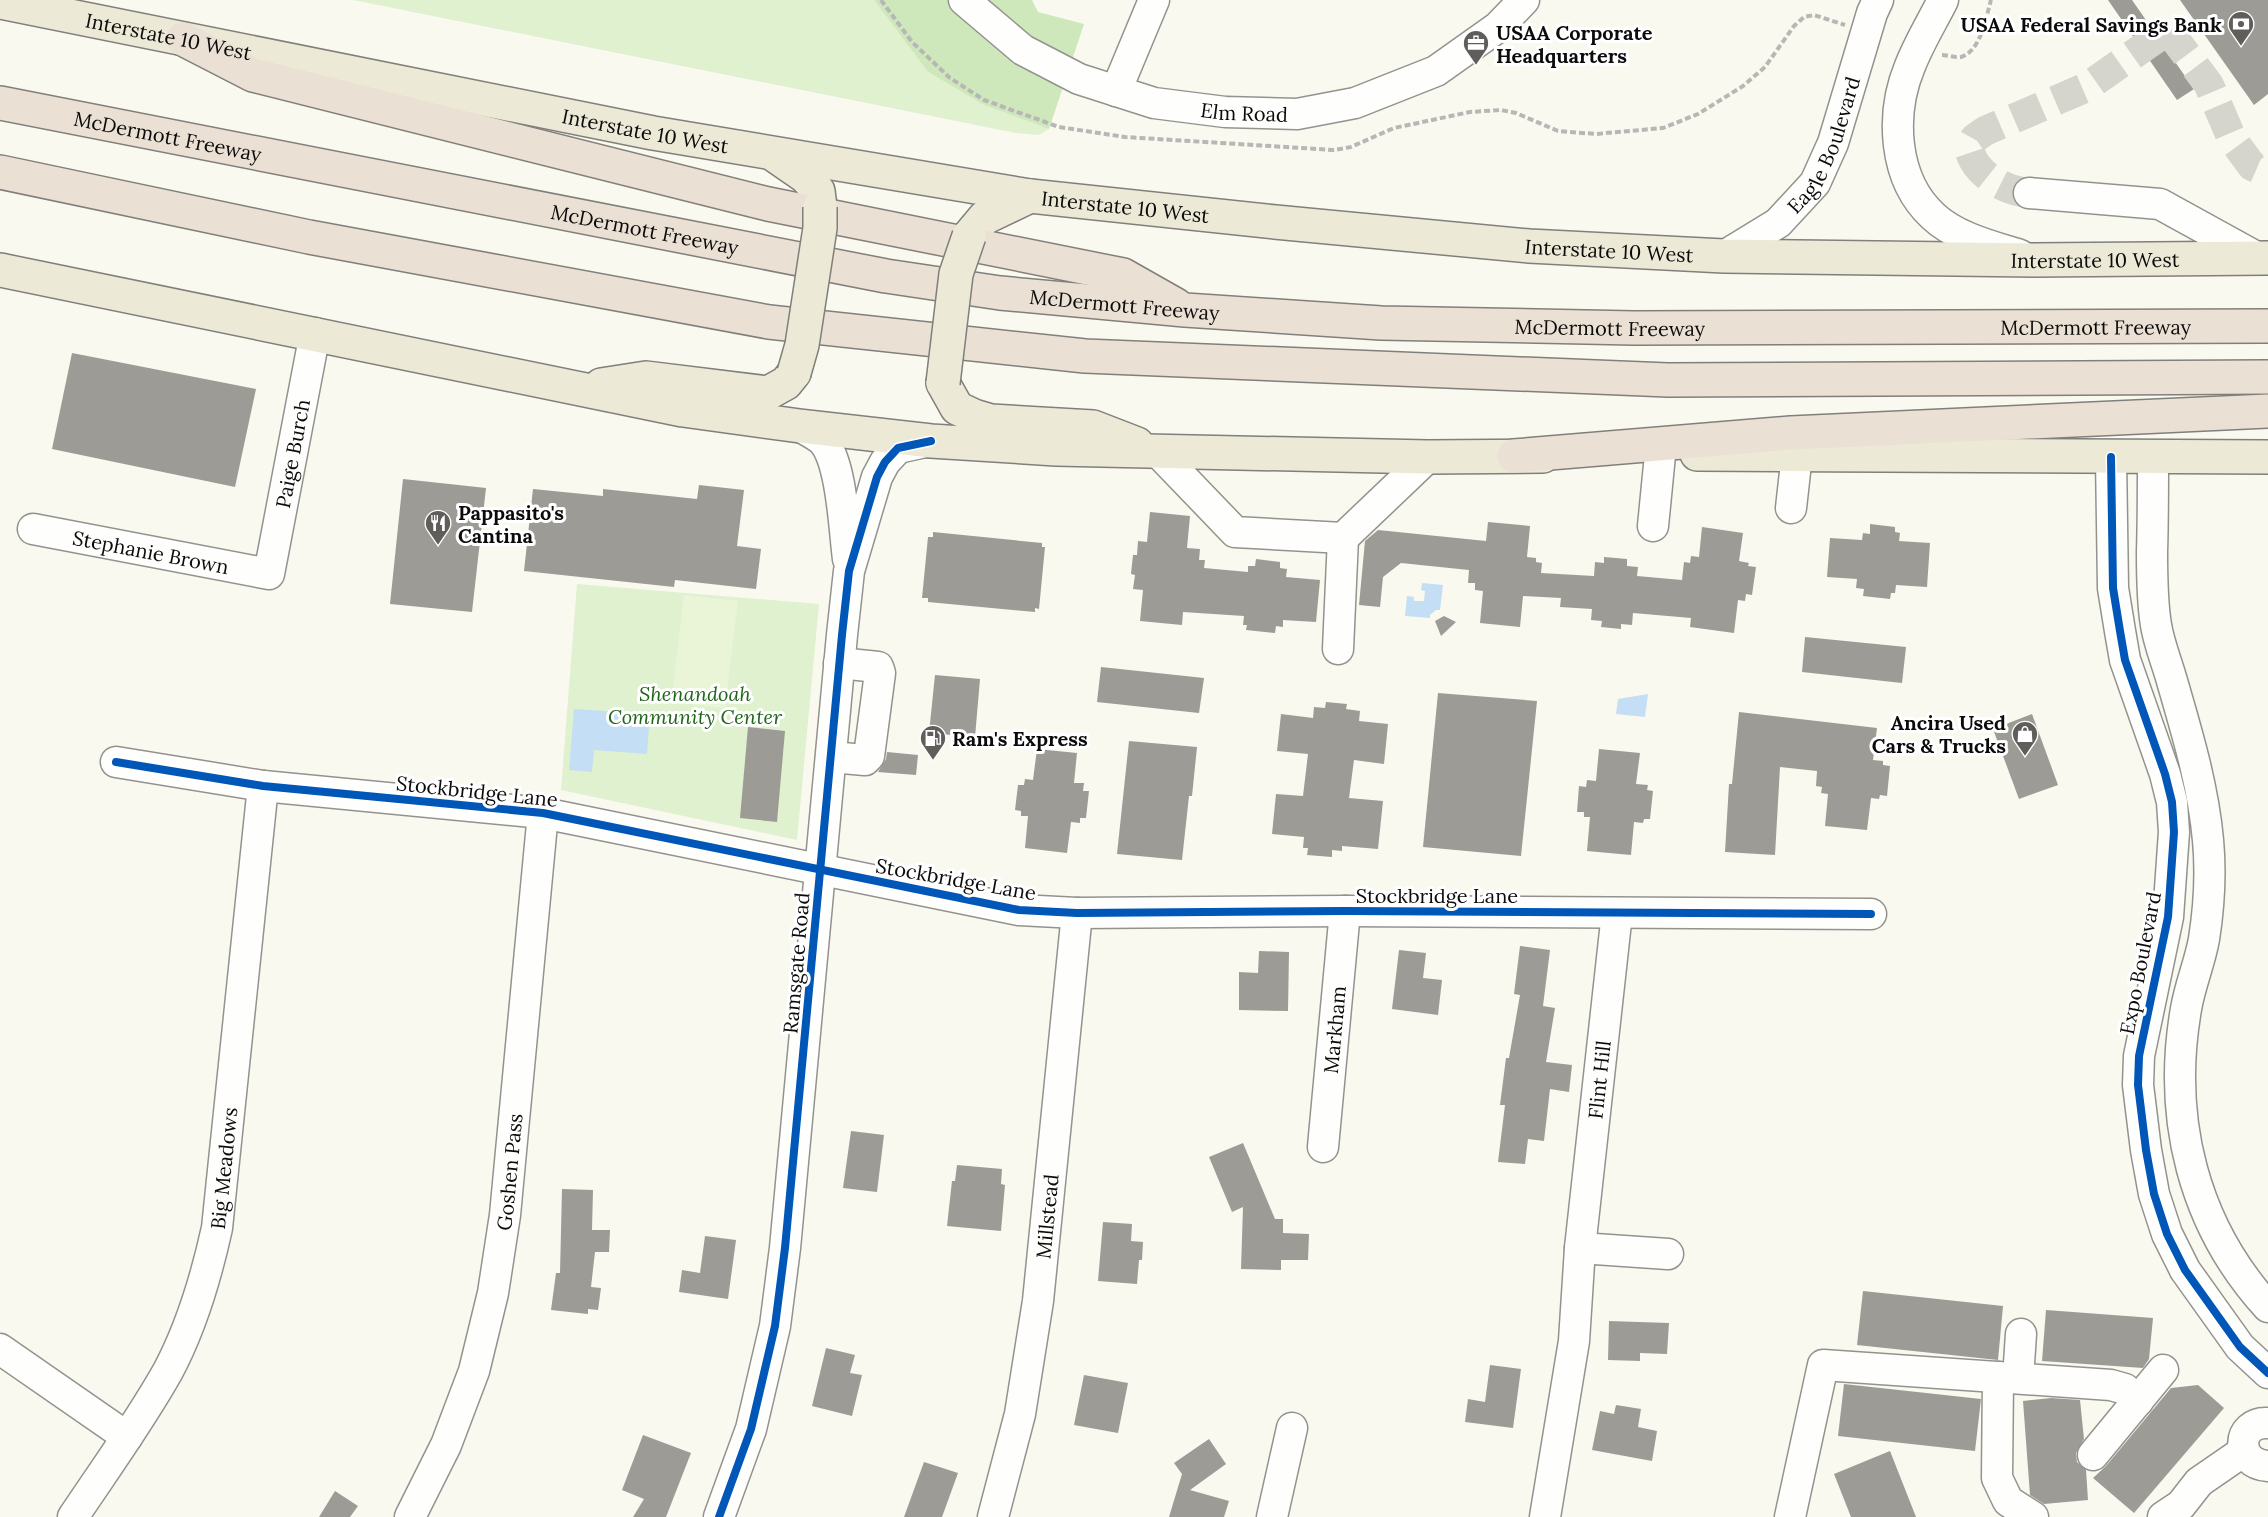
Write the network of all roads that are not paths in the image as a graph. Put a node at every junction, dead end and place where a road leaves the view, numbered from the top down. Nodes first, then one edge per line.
1 (87, 0) edge
2 (964, 0) edge
3 (1154, 0) edge
4 (1524, 0) edge
5 (1878, 0) edge
6 (1943, 0) edge
7 (0, 2) edge
8 (120, 27) junction
9 (183, 39) junction
10 (1116, 91) junction
11 (0, 103) edge
12 (773, 154) junction
13 (0, 172) edge
14 (2029, 193) tunnel mouth
15 (1030, 196) junction
16 (1724, 256) junction
17 (2263, 258) edge
18 (2034, 260) junction
19 (0, 270) edge
20 (1185, 310) junction
21 (2268, 326) edge
22 (315, 333) junction
23 (2268, 377) edge
24 (581, 388) junction
25 (2268, 411) edge
26 (800, 426) junction
27 (931, 441) junction
28 (1158, 452) junction
29 (1797, 454) junction
30 (1660, 455) junction
31 (1514, 456) junction
32 (1428, 457) junction
33 (2153, 457) junction
34 (2111, 458) junction
35 (2268, 458) edge
36 (1791, 508) dead end
37 (1653, 526) dead end
38 (33, 529) dead end
39 (1343, 538) junction
40 (849, 571) junction
41 (269, 574) joint
42 (1338, 650) dead end
43 (839, 663) junction
44 (831, 757) junction
45 (116, 762) dead end
46 (263, 786) junction
47 (543, 813) junction
48 (821, 869) junction
49 (1345, 912) junction
50 (1617, 912) junction
51 (1077, 913) junction
52 (1871, 914) dead end
53 (1323, 1147) dead end
54 (1580, 1248) junction
55 (1668, 1254) dead end
56 (2268, 1307) edge
57 (2021, 1334) dead end
58 (0, 1349) edge
59 (2163, 1370) dead end
60 (2268, 1373) edge
61 (2008, 1378) junction
62 (2138, 1401) junction
63 (2268, 1423) edge
64 (1292, 1428) dead end
65 (127, 1437) junction
66 (2093, 1455) dead end
67 (2256, 1460) edge
68 (2172, 1511) edge
69 (1548, 1516) edge
70 (73, 1517) edge
71 (410, 1517) edge
72 (719, 1517) edge
73 (993, 1517) edge
74 (1272, 1517) edge
75 (1790, 1517) edge
76 (2033, 1517) edge

1 - 8 street
2 - 10 street, Elm Road
3 - 10 street
4 - 10 street, Elm Road
5 - 16 street, Eagle Boulevard
6 - 18 street
7 - 8 main road, Interstate 10 West
8 - 9 main road, Interstate 10 West
9 - 12 main road, Interstate 10 West
9 - 20 highway
11 - 20 highway, McDermott Freeway
12 - 15 main road, Interstate 10 West
12 - 24 main road, bridge
13 - 23 highway
14 - 17 street
15 - 16 main road, Interstate 10 West
15 - 28 main road, bridge
16 - 18 main road, Interstate 10 West
17 - 18 main road, Interstate 10 West
19 - 22 main road
20 - 21 highway, McDermott Freeway
22 - 24 main road
22 - 41 street, Paige Burch
24 - 26 main road
25 - 31 highway
26 - 27 main road
26 - 40 street, Ramsgate Road
27 - 28 main road
27 - 40 street, Ramsgate Road
28 - 32 main road
28 - 39 street
29 - 30 main road
29 - 34 main road
29 - 36 street
30 - 31 main road
30 - 37 street
31 - 32 main road
32 - 39 street
33 - 34 main road
33 - 35 main road
33 - 56 street
34 - 60 street, Expo Boulevard
38 - 41 street, Stephanie Brown
39 - 42 street
40 - 43 street, Ramsgate Road
43 - 44 street, Ramsgate Road
43 - 44 street
44 - 48 street, Ramsgate Road
45 - 46 street, Stockbridge Lane
46 - 47 street, Stockbridge Lane
46 - 65 street, Big Meadows
47 - 48 street, Stockbridge Lane
47 - 71 street, Goshen Pass
48 - 51 street, Stockbridge Lane
48 - 72 street, Ramsgate Road
49 - 50 street, Stockbridge Lane
49 - 51 street, Stockbridge Lane
49 - 53 street, Markham
50 - 52 street, Stockbridge Lane
50 - 54 street, Flint Hill
51 - 73 street, Millstead
54 - 55 street
54 - 69 street, Flint Hill
57 - 61 street
58 - 65 street
59 - 62 street
61 - 62 street
61 - 75 street
61 - 76 street
62 - 66 street
63 - 67 street
64 - 74 street
65 - 70 street, Big Meadows
67 - 68 street

